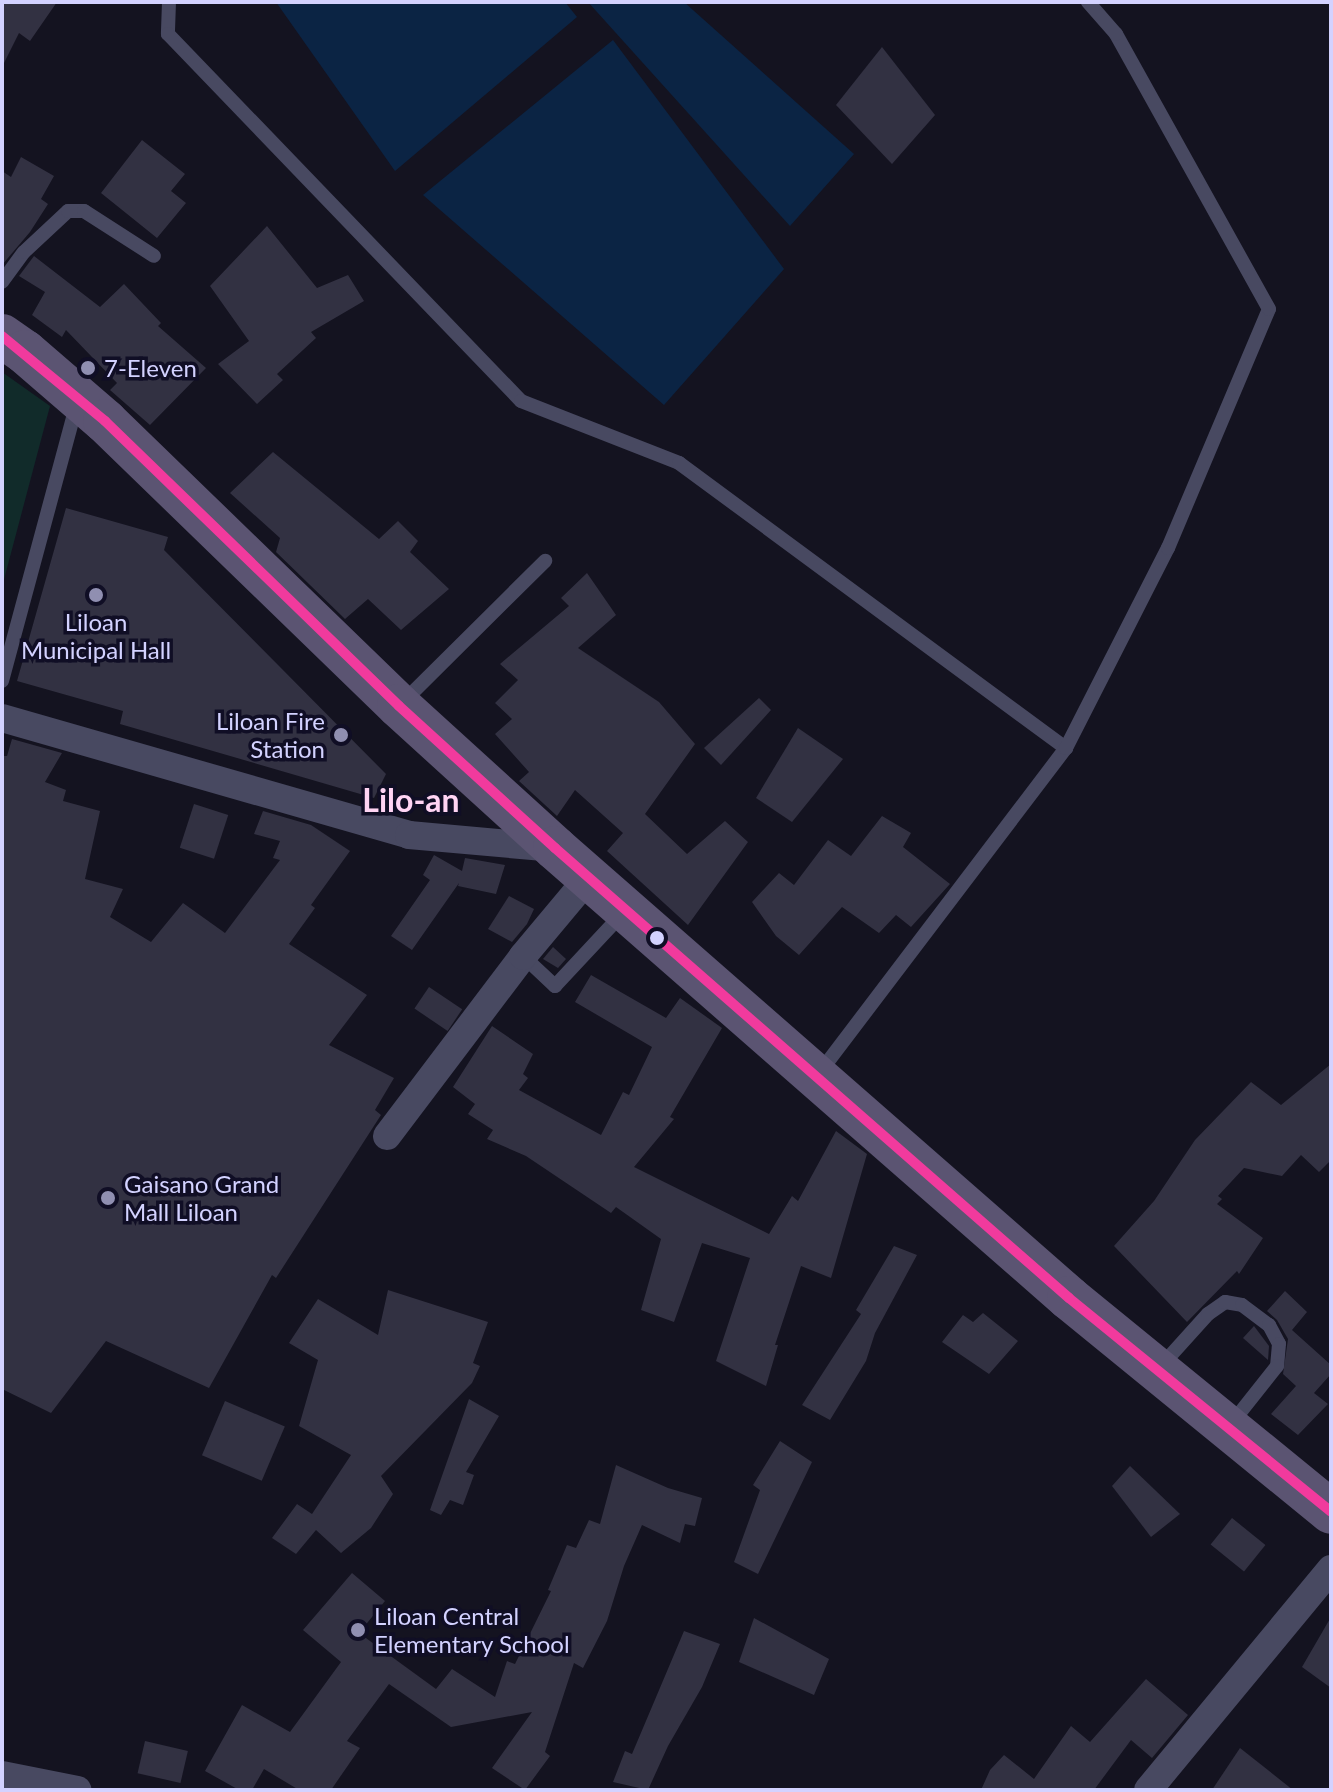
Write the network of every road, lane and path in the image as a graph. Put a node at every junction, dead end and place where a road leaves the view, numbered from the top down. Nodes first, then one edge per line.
1 (169, 2) edge
2 (1088, 2) edge
3 (154, 256) dead end
4 (2, 282) edge
5 (2, 336) edge
6 (79, 398) junction
7 (545, 561) dead end
8 (2, 681) edge
9 (399, 706) junction
10 (2, 718) edge
11 (1066, 748) junction
12 (555, 848) junction
13 (589, 877) junction
14 (626, 910) junction
15 (523, 956) junction
16 (816, 1076) junction
17 (387, 1136) dead end
18 (1158, 1370) junction
19 (1228, 1428) junction
20 (1331, 1512) edge
21 (1331, 1569) edge
22 (2, 1775) edge
23 (78, 1790) edge
24 (1148, 1790) edge

1 - 11 lane
2 - 11 lane
3 - 4 lane
5 - 6 main road
6 - 8 lane
6 - 9 main road
7 - 9 lane
9 - 12 main road
10 - 12 street
11 - 16 lane
12 - 13 main road
13 - 14 main road
13 - 15 street
14 - 15 lane
14 - 16 main road
15 - 17 street
16 - 18 main road
18 - 19 main road
18 - 19 lane
19 - 20 main road
21 - 24 street
22 - 23 street

